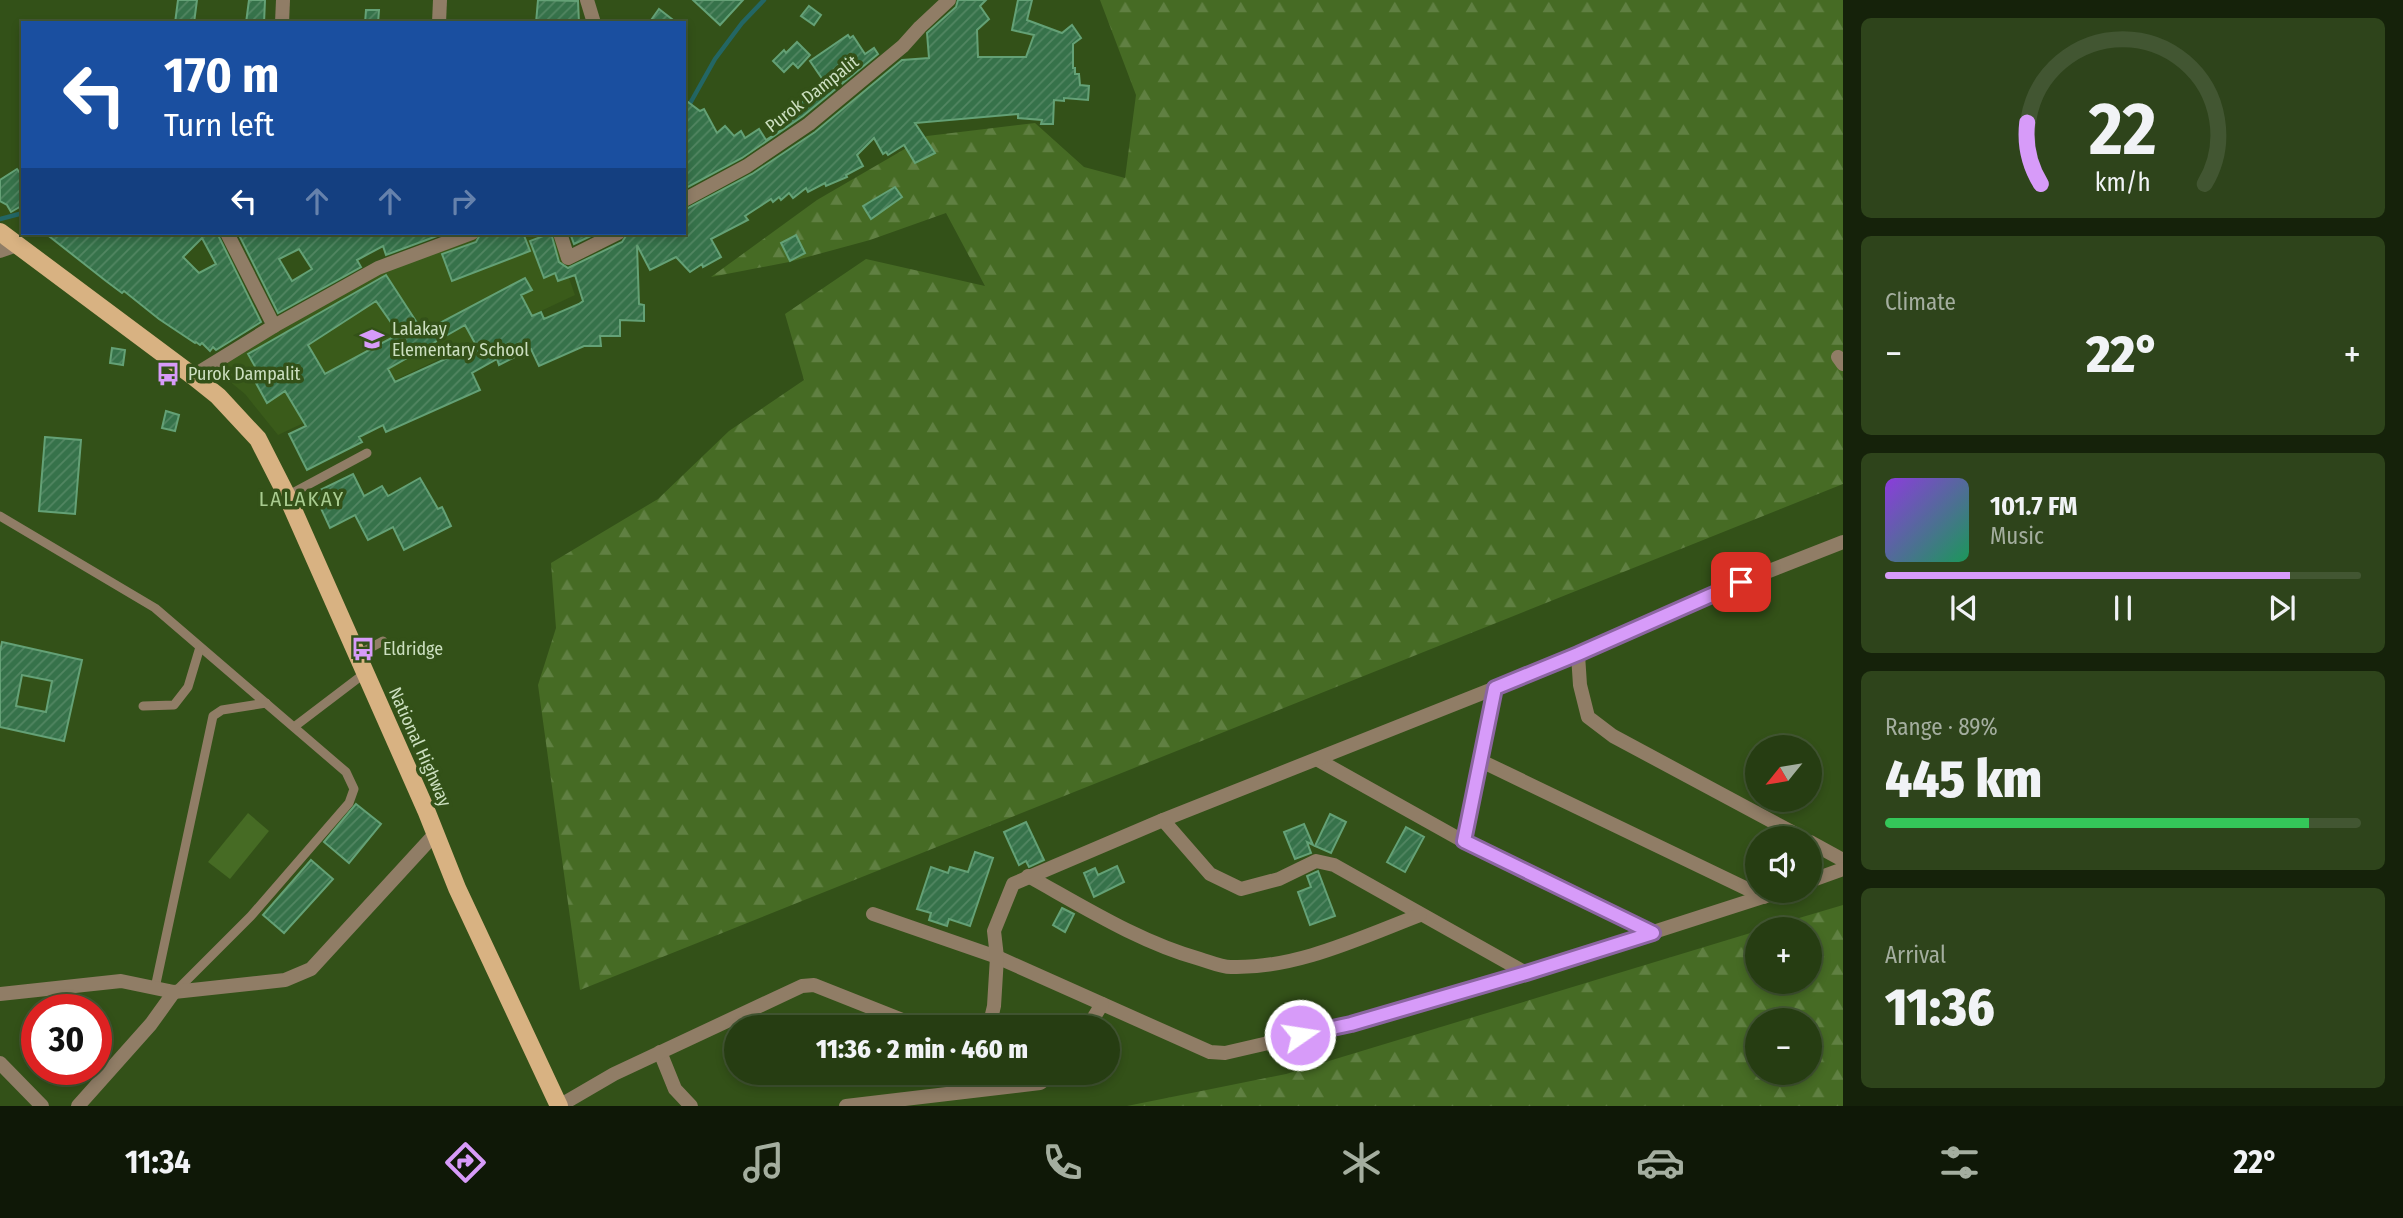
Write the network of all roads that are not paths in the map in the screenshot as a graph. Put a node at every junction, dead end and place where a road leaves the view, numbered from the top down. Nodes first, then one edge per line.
1 (284, 0) edge
2 (440, 0) edge
3 (587, 0) edge
4 (949, 0) edge
5 (282, 21) edge
6 (439, 21) edge
7 (593, 21) edge
8 (686, 199) edge
9 (0, 232) edge
10 (228, 235) edge
11 (467, 235) edge
12 (561, 235) edge
13 (614, 235) edge
14 (8, 248) edge
15 (274, 326) junction
16 (193, 376) junction
17 (367, 453) dead end
18 (287, 496) junction
19 (0, 516) edge
20 (1843, 542) edge
21 (383, 641) dead end
22 (200, 647) junction
23 (1578, 654) junction
24 (356, 655) junction
25 (365, 673) junction
26 (1495, 688) junction
27 (266, 704) junction
28 (144, 706) dead end
29 (294, 727) junction
30 (1318, 760) junction
31 (1481, 761) junction
32 (1163, 820) junction
33 (1781, 826) edge
34 (435, 834) junction
35 (1464, 841) junction
36 (1822, 849) edge
37 (1843, 860) edge
38 (1843, 869) edge
39 (1028, 876) junction
40 (1822, 877) edge
41 (1745, 888) edge
42 (1745, 903) edge
43 (873, 914) dead end
44 (1420, 915) junction
45 (1653, 933) junction
46 (997, 957) junction
47 (1526, 973) junction
48 (155, 988) junction
49 (174, 992) junction
50 (0, 994) edge
51 (1102, 1004) junction
52 (740, 1015) edge
53 (890, 1015) edge
54 (992, 1015) edge
55 (1095, 1015) edge
56 (724, 1022) edge
57 (660, 1052) junction
58 (0, 1063) edge
59 (1023, 1085) edge
60 (42, 1106) edge
61 (78, 1106) edge
62 (559, 1106) edge
63 (691, 1106) edge
64 (846, 1106) edge

1 - 5 street
2 - 6 street
3 - 7 street
4 - 8 street, Purok Dampalit
9 - 14 main road, National Highway
10 - 15 street
11 - 15 street
12 - 13 street
14 - 16 main road, National Highway
15 - 16 street
16 - 18 main road, National Highway
17 - 18 lane
18 - 24 main road, National Highway
19 - 22 lane
20 - 23 street
21 - 24 lane
22 - 27 lane
22 - 28 lane
23 - 26 street
23 - 33 street
24 - 25 main road, National Highway
25 - 29 lane
25 - 34 main road, National Highway
26 - 30 street
26 - 31 street
27 - 29 lane
27 - 48 lane
29 - 49 lane
30 - 32 street
30 - 35 street
31 - 35 street
31 - 41 street
32 - 39 street
32 - 44 street
34 - 49 street
34 - 62 main road, National Highway
35 - 45 street
36 - 37 street
38 - 40 street
39 - 44 street
39 - 46 street
42 - 45 street
43 - 46 street
44 - 47 street
45 - 47 street
46 - 51 street
46 - 54 street
47 - 51 street
48 - 49 street
48 - 50 street
49 - 61 street
51 - 55 street
52 - 53 street
56 - 57 street
57 - 62 street
57 - 63 street
58 - 60 street
59 - 64 street

